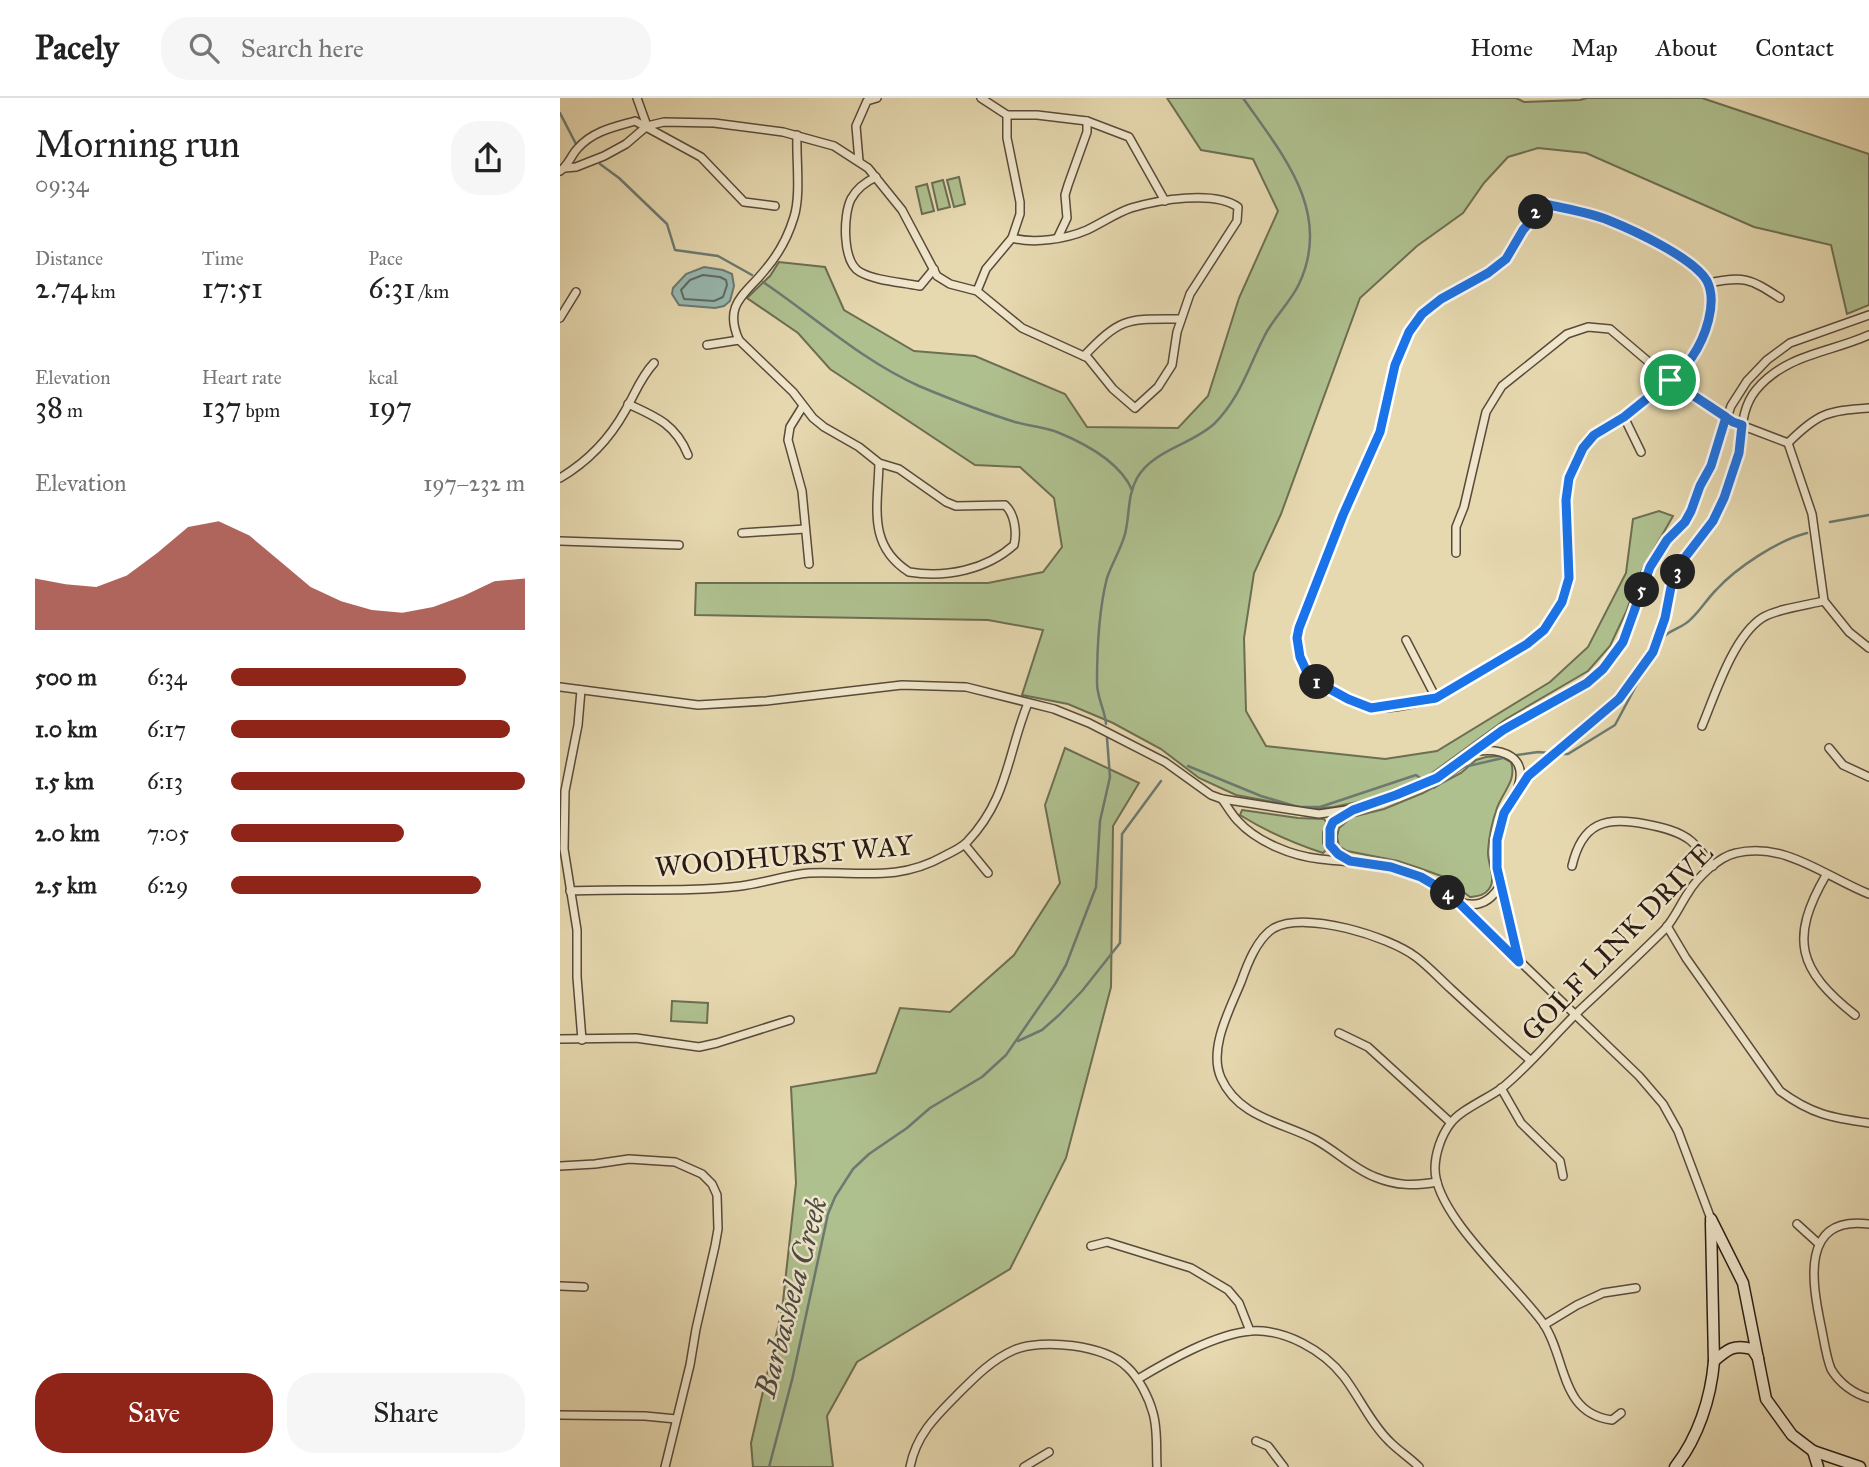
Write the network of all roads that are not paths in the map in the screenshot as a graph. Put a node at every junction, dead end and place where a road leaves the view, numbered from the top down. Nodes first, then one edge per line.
1 (637, 98) edge
2 (877, 98) edge
3 (981, 98) edge
4 (1007, 115) junction
5 (1087, 121) junction
6 (647, 126) junction
7 (797, 135) junction
8 (859, 161) junction
9 (562, 169) edge
10 (876, 177) junction
11 (1165, 201) junction
12 (775, 206) dead end
13 (1058, 237) junction
14 (1012, 238) junction
15 (934, 269) junction
16 (1708, 283) junction
17 (976, 291) junction
18 (576, 292) dead end
19 (1780, 298) dead end
20 (1869, 315) edge
21 (560, 318) edge
22 (1181, 319) junction
23 (1869, 335) edge
24 (739, 340) junction
25 (707, 345) dead end
26 (1084, 356) junction
27 (654, 363) dead end
28 (1670, 380) junction
29 (628, 404) junction
30 (803, 406) junction
31 (1869, 408) edge
32 (1624, 417) junction
33 (1726, 417) junction
34 (1742, 425) junction
35 (1788, 443) junction
36 (1641, 452) dead end
37 (688, 455) dead end
38 (879, 463) junction
39 (560, 478) edge
40 (805, 529) junction
41 (742, 533) dead end
42 (560, 541) edge
43 (679, 545) dead end
44 (1456, 553) dead end
45 (809, 564) dead end
46 (1824, 601) junction
47 (1406, 640) dead end
48 (1869, 648) edge
49 (560, 687) edge
50 (581, 690) junction
51 (1436, 698) junction
52 (1028, 702) junction
53 (1702, 726) dead end
54 (1829, 748) dead end
55 (1476, 751) junction
56 (1869, 777) edge
57 (1515, 794) junction
58 (1222, 799) junction
59 (1353, 810) junction
60 (965, 845) junction
61 (1350, 861) junction
62 (1572, 866) dead end
63 (1713, 866) junction
64 (988, 873) dead end
65 (1826, 875) junction
66 (1502, 884) junction
67 (570, 891) junction
68 (1869, 894) edge
69 (1457, 901) junction
70 (1667, 926) junction
71 (1519, 962) junction
72 (1576, 1014) junction
73 (1855, 1015) dead end
74 (790, 1020) dead end
75 (1339, 1033) dead end
76 (560, 1040) edge
77 (582, 1040) junction
78 (1530, 1060) junction
79 (1502, 1088) junction
80 (1450, 1122) junction
81 (1869, 1123) edge
82 (560, 1166) edge
83 (1563, 1176) dead end
84 (1437, 1182) junction
85 (1711, 1219) junction
86 (1797, 1224) dead end
87 (1869, 1224) edge
88 (1819, 1244) junction
89 (1091, 1246) dead end
90 (560, 1286) edge
91 (584, 1287) dead end
92 (1636, 1288) dead end
93 (1544, 1325) junction
94 (1250, 1331) junction
95 (1714, 1361) junction
96 (1760, 1361) junction
97 (1138, 1379) junction
98 (1869, 1398) edge
99 (1621, 1413) dead end
100 (560, 1415) edge
101 (676, 1419) junction
102 (1256, 1441) dead end
103 (1813, 1451) junction
104 (1049, 1452) dead end
105 (1685, 1455) junction
106 (665, 1467) edge
107 (910, 1467) edge
108 (1024, 1467) edge
109 (1157, 1467) edge
110 (1284, 1467) edge
111 (1419, 1467) edge
112 (1675, 1467) edge
113 (1689, 1467) edge
114 (1818, 1467) edge
115 (1860, 1467) edge

1 - 6 street
2 - 8 street
3 - 4 street
4 - 5 street
4 - 14 street
5 - 11 street
5 - 13 street
6 - 7 street
6 - 9 street
6 - 9 street
6 - 12 street
7 - 8 street
7 - 24 street
8 - 10 street
10 - 15 street
10 - 15 street
11 - 13 street
11 - 22 street
13 - 14 street
14 - 17 street
15 - 17 street
16 - 19 street
16 - 28 street
16 - 51 street
17 - 26 street
18 - 21 street
20 - 33 street
22 - 26 street
22 - 26 street
23 - 34 street
24 - 25 street
24 - 30 street
27 - 29 street
28 - 32 street
28 - 33 street
28 - 44 street
29 - 37 street
29 - 39 street
30 - 38 street
30 - 40 street
31 - 35 street
32 - 36 street
32 - 51 street
33 - 34 street
33 - 55 street
34 - 35 street
34 - 57 street
35 - 46 street
38 - 38 street
40 - 41 street
40 - 45 street
42 - 43 street
46 - 48 street
46 - 53 street
47 - 51 street
49 - 50 street
50 - 52 street
50 - 67 street
52 - 58 street
52 - 60 street, WOODHURST WAY
54 - 56 street
55 - 57 street
55 - 59 street
57 - 66 street
58 - 59 street
58 - 61 street
59 - 61 street
60 - 64 street
60 - 67 street, WOODHURST WAY
61 - 69 street
62 - 63 street
63 - 65 street, GOLF LINK DRIVE
63 - 70 street, GOLF LINK DRIVE
65 - 68 street, GOLF LINK DRIVE
65 - 73 street
66 - 69 street
66 - 71 street
67 - 77 street
69 - 71 street
70 - 72 street, GOLF LINK DRIVE
70 - 81 street
71 - 72 street
72 - 78 street, GOLF LINK DRIVE
72 - 85 street
74 - 77 street
75 - 80 street
76 - 77 street
78 - 79 street, GOLF LINK DRIVE
78 - 84 street
79 - 80 street, GOLF LINK DRIVE
79 - 83 street
80 - 84 street
82 - 101 street
84 - 93 street
85 - 95 street
85 - 96 street
86 - 88 street
87 - 88 street
88 - 98 street
89 - 94 street
90 - 91 street
92 - 93 street
93 - 99 street
94 - 97 street
94 - 111 street
95 - 96 street
95 - 105 street
96 - 103 street
97 - 107 street
97 - 109 street
100 - 101 street
101 - 106 street
102 - 110 street
103 - 114 street
103 - 115 street
104 - 108 street
105 - 112 street
105 - 113 street

